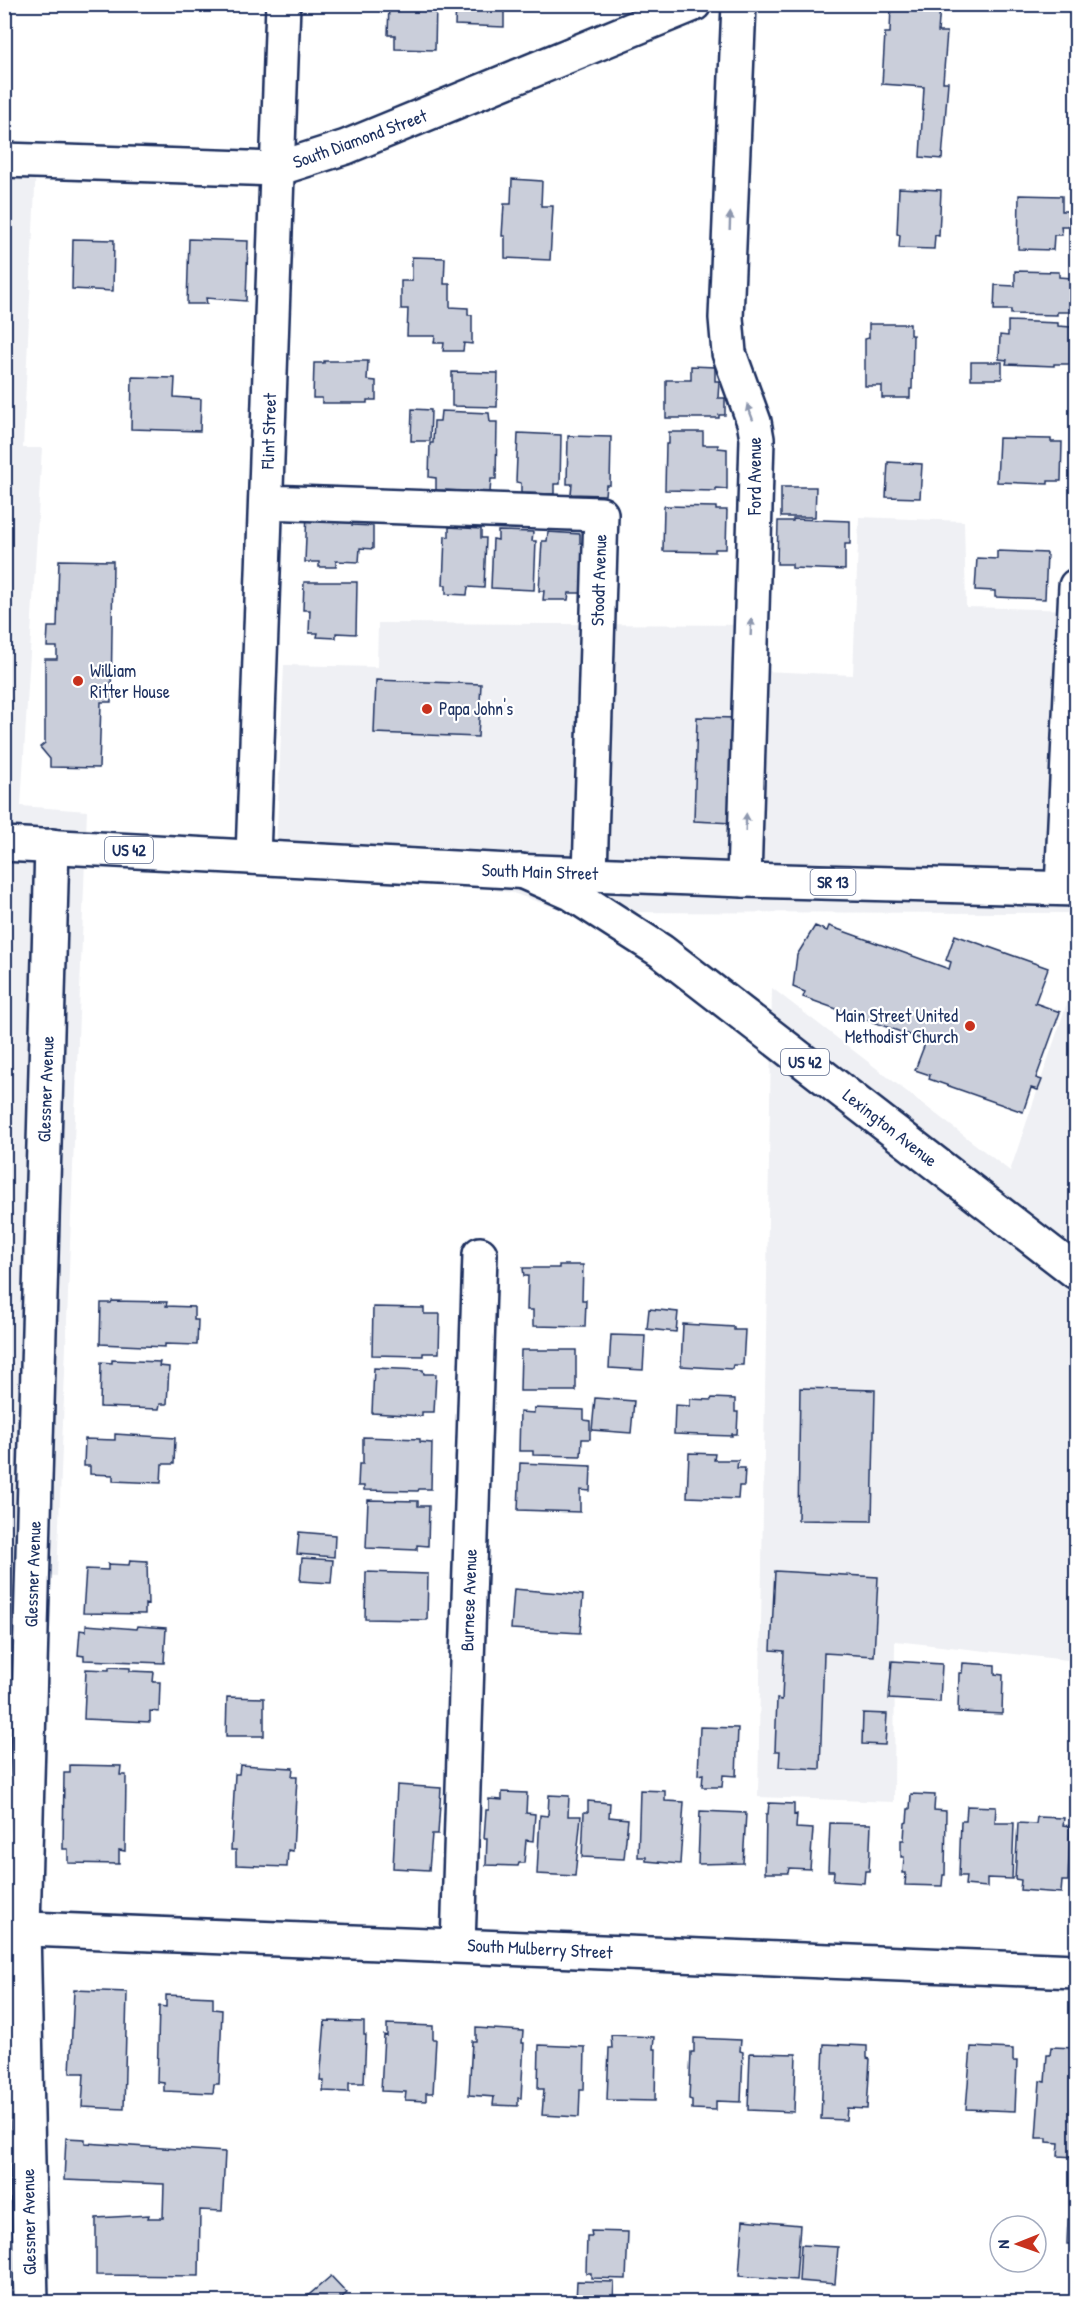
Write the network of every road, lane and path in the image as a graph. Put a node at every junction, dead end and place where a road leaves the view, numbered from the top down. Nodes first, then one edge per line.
1 (283, 4) edge
2 (694, 4) edge
3 (738, 4) edge
4 (4, 160) edge
5 (278, 169) junction
6 (266, 502) junction
7 (1077, 586) edge
8 (4, 844) edge
9 (52, 846) junction
10 (253, 857) junction
11 (521, 871) junction
12 (590, 874) junction
13 (744, 880) junction
14 (1069, 889) edge
15 (480, 1254) dead end
16 (1077, 1272) edge
17 (14, 1928) edge
18 (459, 1945) junction
19 (1077, 1971) edge
20 (31, 2302) edge

1 - 5 main road, Flint Street
2 - 5 main road, South Diamond Street
13 -> 3 main road, Ford Avenue
4 - 5 main road, South Diamond Street
5 - 6 main road, Flint Street
6 - 10 main road, Flint Street
6 - 12 main road, Stoodt Avenue
7 - 14 main road
8 - 9 main road, South Main Street / US 42
9 - 10 main road, South Main Street / US 42
9 - 17 main road, Glessner Avenue
10 - 11 main road, South Main Street / US 42
11 - 12 main road, South Main Street / SR 13
11 - 16 main road, Lexington Avenue / US 42
12 - 13 main road, South Main Street / SR 13
13 - 14 main road, South Main Street / SR 13
15 - 18 main road, Burnese Avenue
17 - 18 main road, South Mulberry Street
17 - 20 main road, Glessner Avenue
18 - 19 main road, South Mulberry Street

